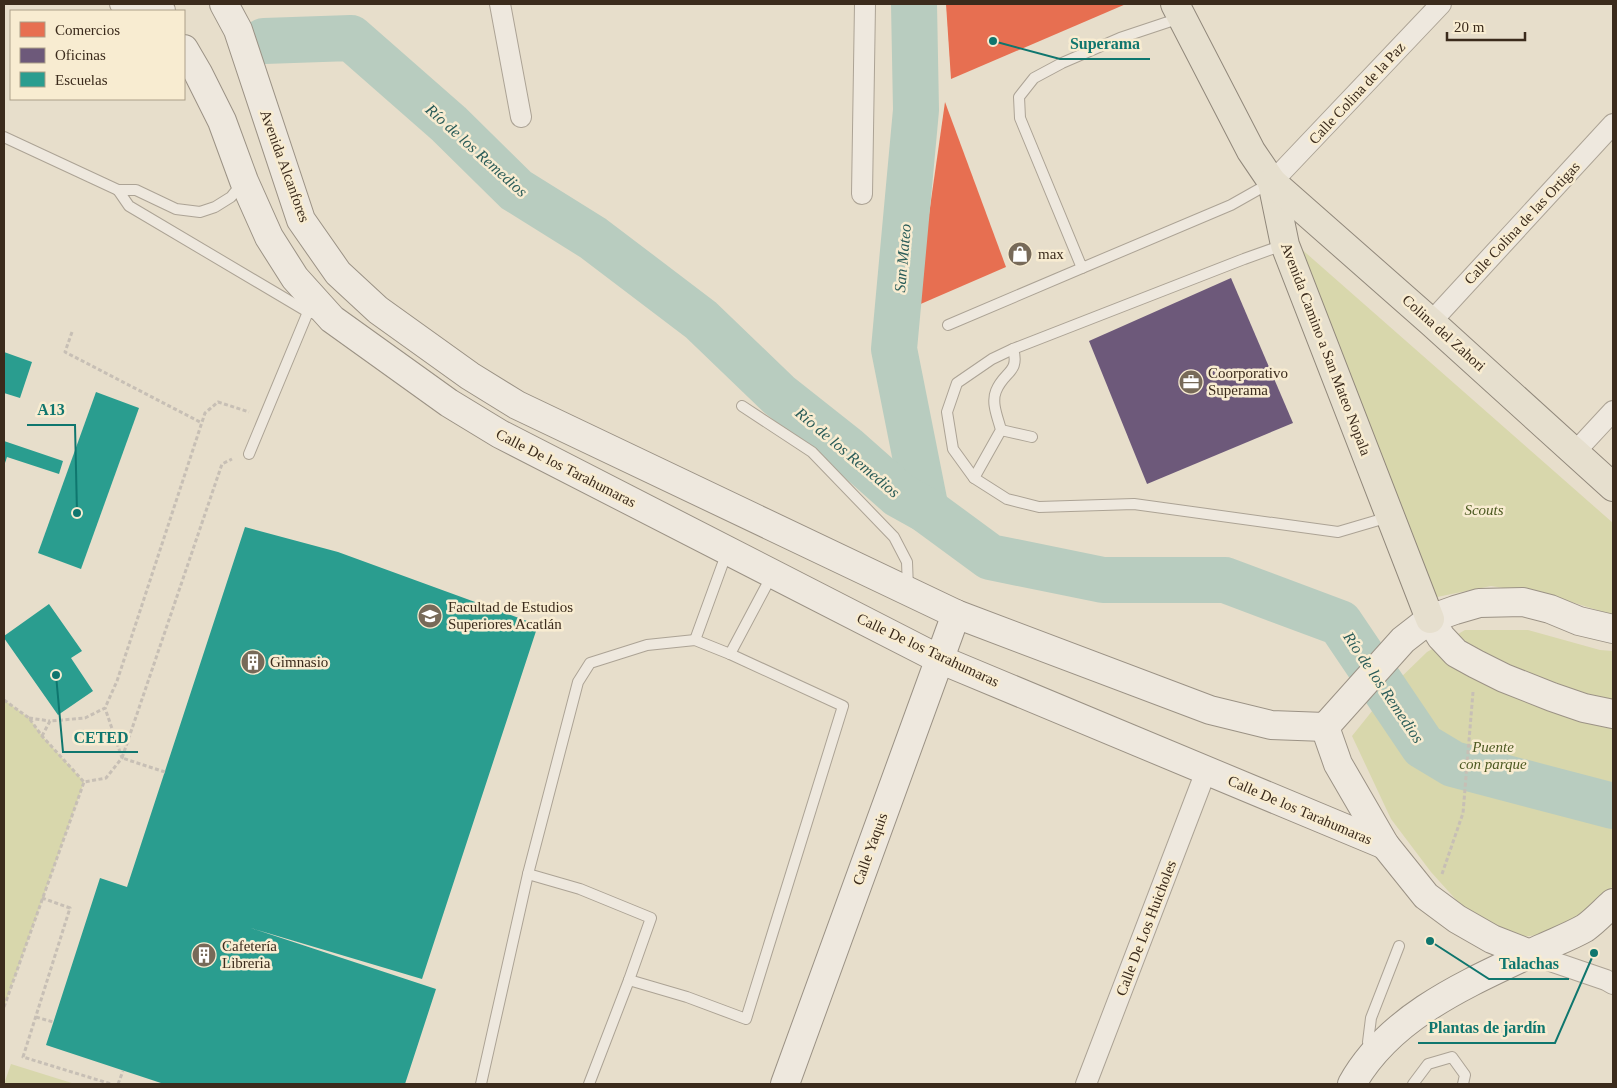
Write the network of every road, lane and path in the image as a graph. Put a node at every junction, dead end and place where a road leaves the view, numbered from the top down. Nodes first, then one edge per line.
1 (120, 4) edge
2 (224, 4) edge
3 (500, 4) edge
4 (865, 4) edge
5 (1441, 4) edge
6 (141, 10) edge
7 (1178, 11) edge
8 (185, 51) edge
9 (521, 116) dead end
10 (1613, 124) edge
11 (4, 137) edge
12 (244, 181) junction
13 (1272, 182) junction
14 (118, 190) junction
15 (862, 194) dead end
16 (1285, 244) junction
17 (1082, 268) junction
18 (320, 315) junction
19 (1431, 322) junction
20 (948, 325) dead end
21 (72, 332) dead end
22 (1012, 349) junction
23 (742, 406) dead end
24 (1613, 411) edge
25 (265, 418) junction
26 (202, 422) junction
27 (1001, 430) junction
28 (1032, 436) dead end
29 (250, 451) joint
30 (1575, 452) junction
31 (974, 478) junction
32 (1613, 487) edge
33 (1390, 517) junction
34 (728, 551) junction
35 (772, 574) junction
36 (908, 590) junction
37 (956, 614) junction
38 (1430, 619) junction
39 (1613, 628) edge
40 (695, 640) junction
41 (730, 654) junction
42 (940, 659) junction
43 (1476, 664) junction
44 (4, 700) edge
45 (105, 708) junction
46 (1613, 714) edge
47 (29, 718) junction
48 (50, 722) junction
49 (1325, 727) junction
50 (42, 736) junction
51 (122, 758) junction
52 (1206, 771) junction
53 (165, 772) dead end
54 (84, 782) junction
55 (1385, 846) junction
56 (528, 874) junction
57 (1426, 896) junction
58 (42, 898) junction
59 (1613, 903) edge
60 (1399, 946) dead end
61 (1530, 954) junction
62 (629, 980) junction
63 (1613, 984) edge
64 (4, 1007) edge
65 (36, 1017) junction
66 (53, 1022) dead end
67 (1374, 1054) junction
68 (123, 1071) dead end
69 (111, 1084) edge
70 (118, 1084) edge
71 (481, 1084) edge
72 (589, 1084) edge
73 (785, 1084) edge
74 (1086, 1084) edge
75 (1352, 1084) edge
76 (1413, 1084) edge
77 (1463, 1084) edge

1 - 6 street
2 - 36 main road, Avenida Alcanfores
3 - 9 street
4 - 15 street
5 - 13 street, Calle Colina de la Paz
7 - 13 main road, Avenida Camino a San Mateo Nopala
7 - 17 lane
8 - 12 main road
10 - 19 street, Calle Colina de las Ortigas
11 - 14 lane
12 - 14 lane
12 - 18 main road
13 - 16 main road, Avenida Camino a San Mateo Nopala
13 - 17 lane
13 - 19 main road, Colina del Zahori
14 - 18 lane
16 - 22 lane
16 - 33 main road, Avenida Camino a San Mateo Nopala
17 - 20 lane
18 - 25 lane
18 - 34 main road, Calle De los Tarahumaras
19 - 30 main road, Colina del Zahori
21 - 26 path
22 - 27 lane
22 - 31 lane
23 - 36 lane
24 - 30 street
25 - 26 path
25 - 29 lane
26 - 45 path
27 - 28 lane
27 - 31 lane
29 - 51 path
30 - 32 main road, Colina del Zahori
31 - 33 lane
33 - 38 main road, Avenida Camino a San Mateo Nopala
34 - 35 main road, Calle De los Tarahumaras
34 - 40 lane
35 - 41 lane
35 - 42 main road, Calle De los Tarahumaras
36 - 37 main road
37 - 42 main road, Calle Yaquis
37 - 49 main road
38 - 39 main road
38 - 43 main road
38 - 49 main road
40 - 41 lane
40 - 56 lane
41 - 62 lane
42 - 52 main road, Calle De los Tarahumaras
42 - 73 main road, Calle Yaquis
43 - 46 main road
43 - 57 path
44 - 47 path
45 - 48 path
45 - 51 path
47 - 48 path
47 - 50 path
48 - 50 path
49 - 55 main road, Calle De los Tarahumaras
50 - 54 path
51 - 53 path
51 - 54 path
52 - 55 main road, Calle De los Tarahumaras
52 - 74 street, Calle De Los Huicholes
54 - 58 path
55 - 57 main road
56 - 62 lane
56 - 71 lane
57 - 61 main road
58 - 64 path
58 - 65 path
59 - 61 main road
60 - 67 lane
61 - 63 street
61 - 67 main road
62 - 72 lane
65 - 66 path
65 - 69 path
67 - 75 main road
68 - 70 path
76 - 77 lane

